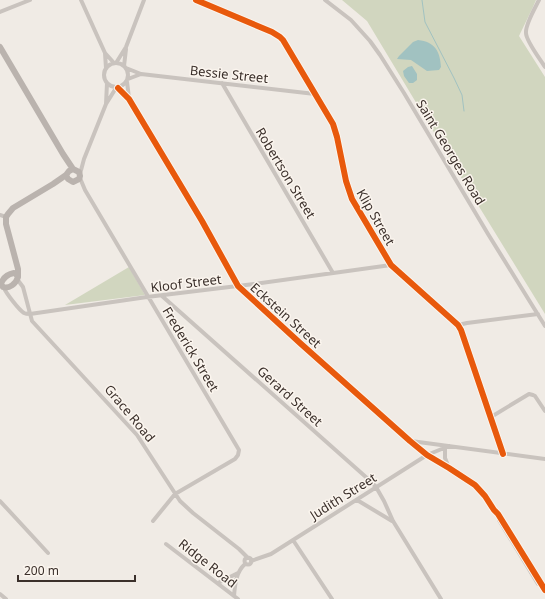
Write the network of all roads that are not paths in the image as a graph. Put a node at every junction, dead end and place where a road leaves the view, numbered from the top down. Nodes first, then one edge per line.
1 (30, 0) edge
2 (81, 0) edge
3 (144, 0) edge
4 (196, 0) edge
5 (326, 0) edge
6 (539, 0) edge
7 (0, 12) edge
8 (0, 47) edge
9 (126, 47) junction
10 (105, 53) junction
11 (115, 63) junction
12 (125, 67) junction
13 (545, 67) edge
14 (106, 68) junction
15 (141, 74) junction
16 (127, 80) junction
17 (107, 83) junction
18 (222, 83) junction
19 (117, 88) junction
20 (315, 94) junction
21 (129, 99) junction
22 (106, 104) junction
23 (84, 159) junction
24 (73, 175) junction
25 (3, 216) edge
26 (16, 263) junction
27 (391, 265) junction
28 (333, 273) junction
29 (18, 278) junction
30 (2, 283) edge
31 (238, 286) junction
32 (162, 296) junction
33 (147, 297) junction
34 (24, 313) junction
35 (30, 314) junction
36 (538, 314) junction
37 (32, 321) junction
38 (458, 325) junction
39 (545, 326) edge
40 (545, 411) edge
41 (491, 417) junction
42 (410, 440) junction
43 (447, 446) junction
44 (504, 454) junction
45 (427, 455) junction
46 (545, 459) edge
47 (449, 468) junction
48 (376, 487) junction
49 (175, 494) junction
50 (357, 500) junction
51 (0, 501) edge
52 (494, 510) junction
53 (152, 521) dead end
54 (393, 521) junction
55 (293, 540) junction
56 (166, 544) dead end
57 (48, 553) dead end
58 (249, 560) junction
59 (238, 573) junction
60 (218, 583) junction
61 (545, 590) edge
62 (0, 594) edge
63 (545, 594) edge
64 (234, 596) junction
65 (6, 599) edge
66 (238, 599) edge
67 (332, 599) edge
68 (441, 599) edge

1 - 7 street
2 - 10 street
3 - 9 street
4 - 20 street, Klip Street
5 - 36 street, Saint Georges Road
6 - 13 street
8 - 24 main road, Frederick Street
9 - 11 street
9 - 12 street
10 - 11 street
10 - 14 street
11 - 12 street
11 - 14 street
12 - 15 street, Bessie Street
12 - 16 street
14 - 17 street
15 - 16 street, Bessie Street
15 - 18 street, Bessie Street
16 - 19 street
16 - 21 street, Eckstein Street
17 - 19 street
17 - 22 street
18 - 20 street, Bessie Street
18 - 28 street, Robertson Street
19 - 21 street, Eckstein Street
19 - 22 street
20 - 27 street, Klip Street
21 - 31 street, Eckstein Street
22 - 23 street
23 - 24 street
23 - 24 street
24 - 25 main road
24 - 33 street, Frederick Street
25 - 26 main road, Grace Road
26 - 29 main road, Grace Road
26 - 30 main road
27 - 28 street, Kloof Street
27 - 38 street, Klip Street
28 - 31 street, Kloof Street
29 - 30 main road
29 - 30 main road
29 - 35 street, Grace Road
30 - 34 street
31 - 32 street, Kloof Street
31 - 42 street, Eckstein Street
32 - 33 street, Kloof Street
32 - 48 street, Gerard Street
33 - 35 street, Kloof Street
33 - 49 street, Frederick Street
34 - 35 street
34 - 37 street
35 - 37 street, Grace Road
36 - 38 street
36 - 39 street, Saint Georges Road
37 - 49 street, Grace Road
38 - 41 street, Klip Street
40 - 41 street
41 - 44 street, Klip Street
42 - 43 street
42 - 45 street, Eckstein Street
43 - 44 street
43 - 45 street, Judith Street
43 - 47 street
44 - 46 street
45 - 47 street, Eckstein Street
45 - 48 street, Judith Street
47 - 52 street, Eckstein Street
48 - 50 street, Judith Street
48 - 54 street, Gerard Street
49 - 53 street
49 - 58 street, Grace Road
50 - 54 street, Gerard Street
50 - 55 street, Judith Street
51 - 57 street
52 - 61 street, Eckstein Street
52 - 63 street, Eckstein Street
54 - 68 street, Gerard Street
55 - 58 street, Judith Street
55 - 67 street
56 - 60 street, Ridge Road
58 - 59 street, Judith Street
59 - 60 street
59 - 64 street
60 - 64 street, Ridge Road
62 - 65 street
64 - 66 street, Ridge Road

